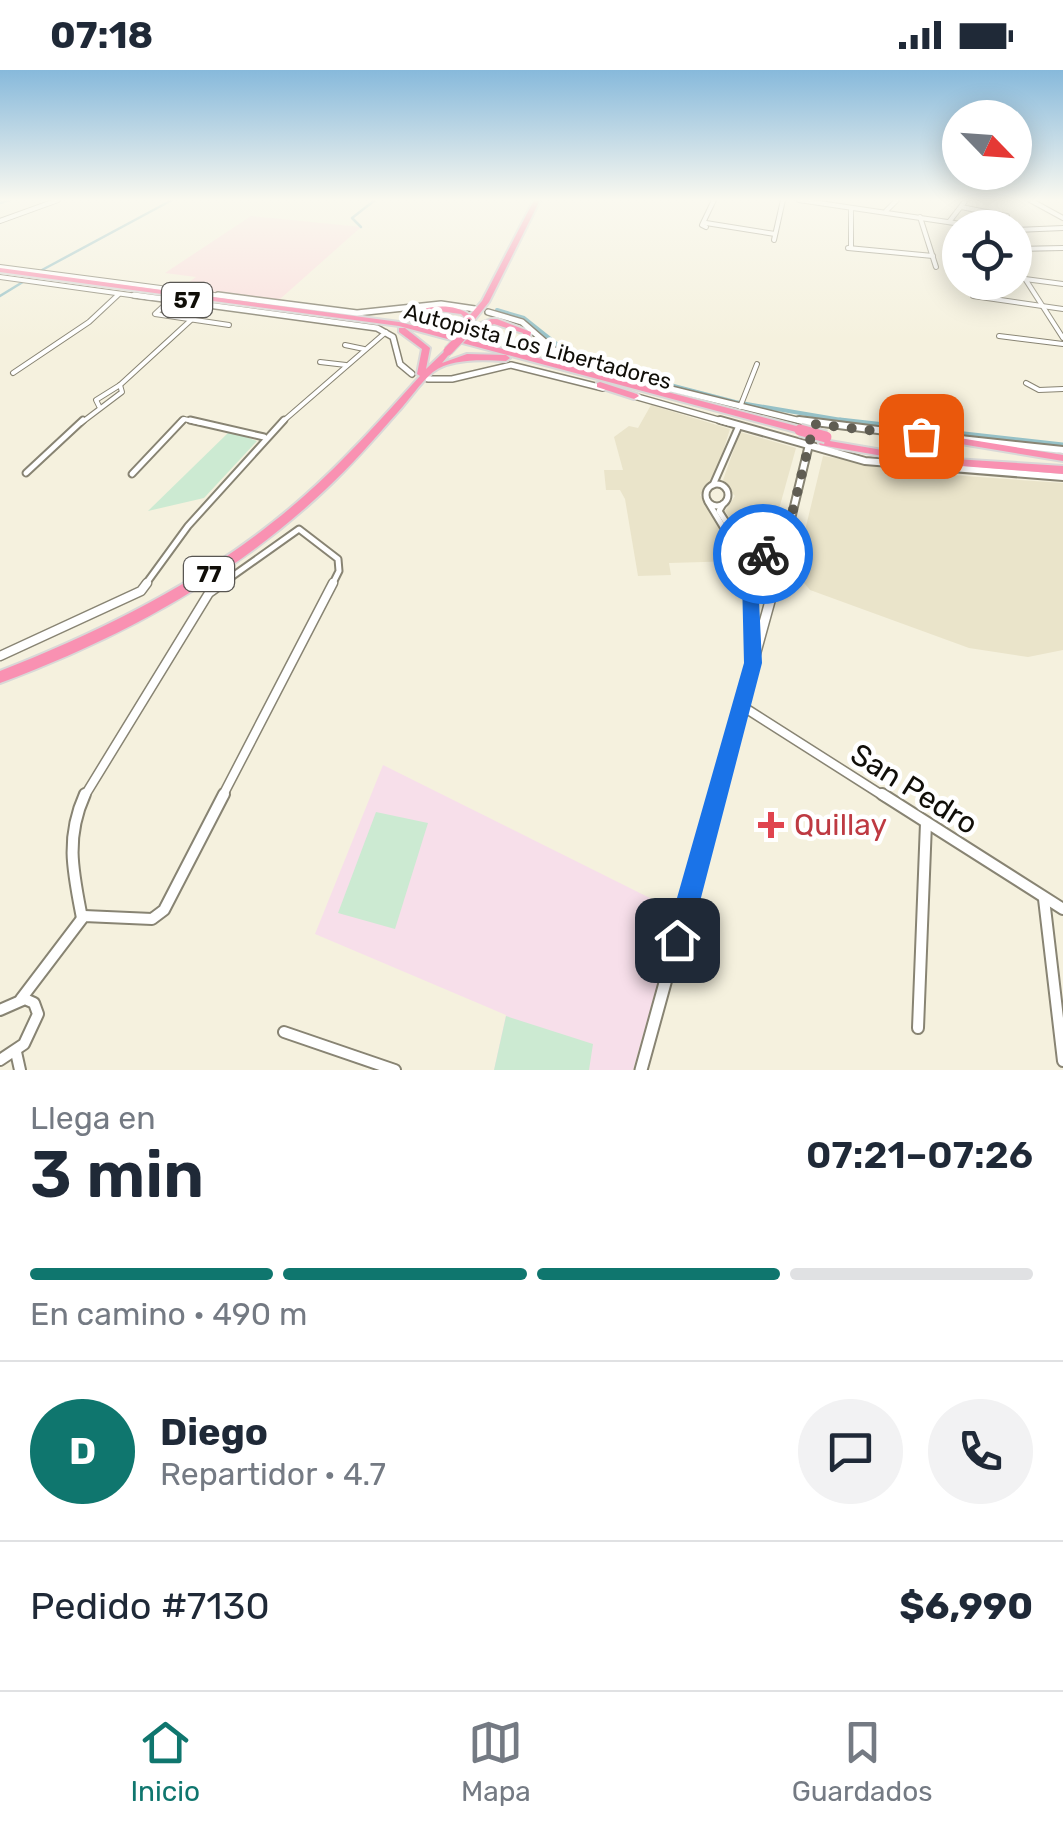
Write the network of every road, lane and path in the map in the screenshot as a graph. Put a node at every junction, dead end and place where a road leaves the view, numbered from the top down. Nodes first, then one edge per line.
1 (516, 247) edge
2 (849, 247) edge
3 (930, 247) edge
4 (1063, 248) edge
5 (1032, 249) edge
6 (933, 256) junction
7 (935, 264) dead end
8 (0, 272) edge
9 (33, 277) junction
10 (1032, 280) edge
11 (1063, 284) edge
12 (1032, 290) edge
13 (119, 294) junction
14 (1001, 300) edge
15 (169, 301) junction
16 (1042, 306) junction
17 (475, 309) dead end
18 (1063, 309) edge
19 (488, 312) dead end
20 (190, 320) junction
21 (229, 326) dead end
22 (423, 329) junction
23 (391, 330) junction
24 (464, 330) junction
25 (1006, 337) dead end
26 (1063, 338) edge
27 (345, 346) dead end
28 (488, 346) junction
29 (366, 350) junction
30 (519, 360) junction
31 (320, 362) dead end
32 (756, 364) dead end
33 (348, 365) junction
34 (13, 373) dead end
35 (578, 373) junction
36 (420, 377) junction
37 (120, 385) junction
38 (663, 388) junction
39 (1043, 388) dead end
40 (1063, 389) edge
41 (634, 396) junction
42 (99, 406) junction
43 (740, 408) junction
44 (814, 424) junction
45 (735, 428) junction
46 (265, 437) junction
47 (941, 438) junction
48 (808, 448) junction
49 (1063, 450) edge
50 (1063, 467) edge
51 (31, 468) dead end
52 (132, 474) dead end
53 (718, 480) junction
54 (712, 486) junction
55 (723, 488) junction
56 (708, 502) junction
57 (723, 504) junction
58 (792, 514) junction
59 (764, 552) junction
60 (781, 563) junction
61 (751, 573) junction
62 (752, 595) junction
63 (770, 601) junction
64 (0, 656) edge
65 (753, 663) junction
66 (0, 674) edge
67 (742, 706) junction
68 (926, 823) junction
69 (1044, 897) junction
70 (1063, 909) edge
71 (82, 918) junction
72 (21, 999) junction
73 (0, 1010) edge
74 (918, 1028) dead end
75 (284, 1032) dead end
76 (16, 1052) junction
77 (0, 1060) edge
78 (1063, 1061) edge
79 (20, 1070) edge
80 (395, 1070) edge
81 (641, 1070) edge

1 - 24 highway, 77
2 - 6 street
3 - 6 street
4 - 5 street
6 - 7 street
8 - 9 highway, Autopista Los Libertadores / 57
9 - 13 street
9 - 17 street
9 - 22 highway, Autopista Los Libertadores / 57
9 - 23 highway, Autopista Los Libertadores / 57
10 - 11 street
12 - 16 street
13 - 15 street
13 - 34 street
14 - 16 street
15 - 20 street
15 - 23 street
16 - 18 street
16 - 26 street
19 - 38 street
20 - 21 street
20 - 37 street
22 - 24 highway
22 - 28 highway, Autopista Los Libertadores / 57
23 - 29 street
23 - 30 highway, Autopista Los Libertadores / 57
23 - 36 street
23 - 36 highway
24 - 28 highway
24 - 36 highway, 77, bridge
25 - 26 street
27 - 29 street
28 - 35 highway, Autopista Los Libertadores / 57
29 - 33 street
30 - 35 highway, Autopista Los Libertadores / 57
30 - 36 highway
31 - 33 street
32 - 43 street
33 - 46 street
35 - 38 highway
35 - 41 highway
35 - 50 highway, Autopista Los Libertadores / 57, bridge
36 - 41 street
36 - 66 highway, 77
37 - 42 street
37 - 42 street
38 - 43 street
39 - 40 street
41 - 45 street
42 - 51 street
43 - 44 street
44 - 47 street
44 - 48 street
45 - 48 street
45 - 53 street
46 - 52 street
46 - 64 street
47 - 49 street
47 - 50 highway
48 - 50 street
48 - 58 street
53 - 54 street
53 - 55 street
54 - 55 street
54 - 56 street
55 - 57 street
56 - 57 street
56 - 61 street
57 - 59 street
58 - 59 street
58 - 60 street
59 - 60 street
59 - 61 street
60 - 63 street
61 - 62 street
62 - 63 street
62 - 65 street
63 - 65 street
65 - 67 street
67 - 68 street, San Pedro
67 - 81 street
68 - 69 street, San Pedro
68 - 74 street
69 - 70 street, San Pedro
69 - 78 street
71 - 71 street
71 - 72 street
72 - 73 street
72 - 76 street
75 - 80 street
76 - 77 street
76 - 79 street

